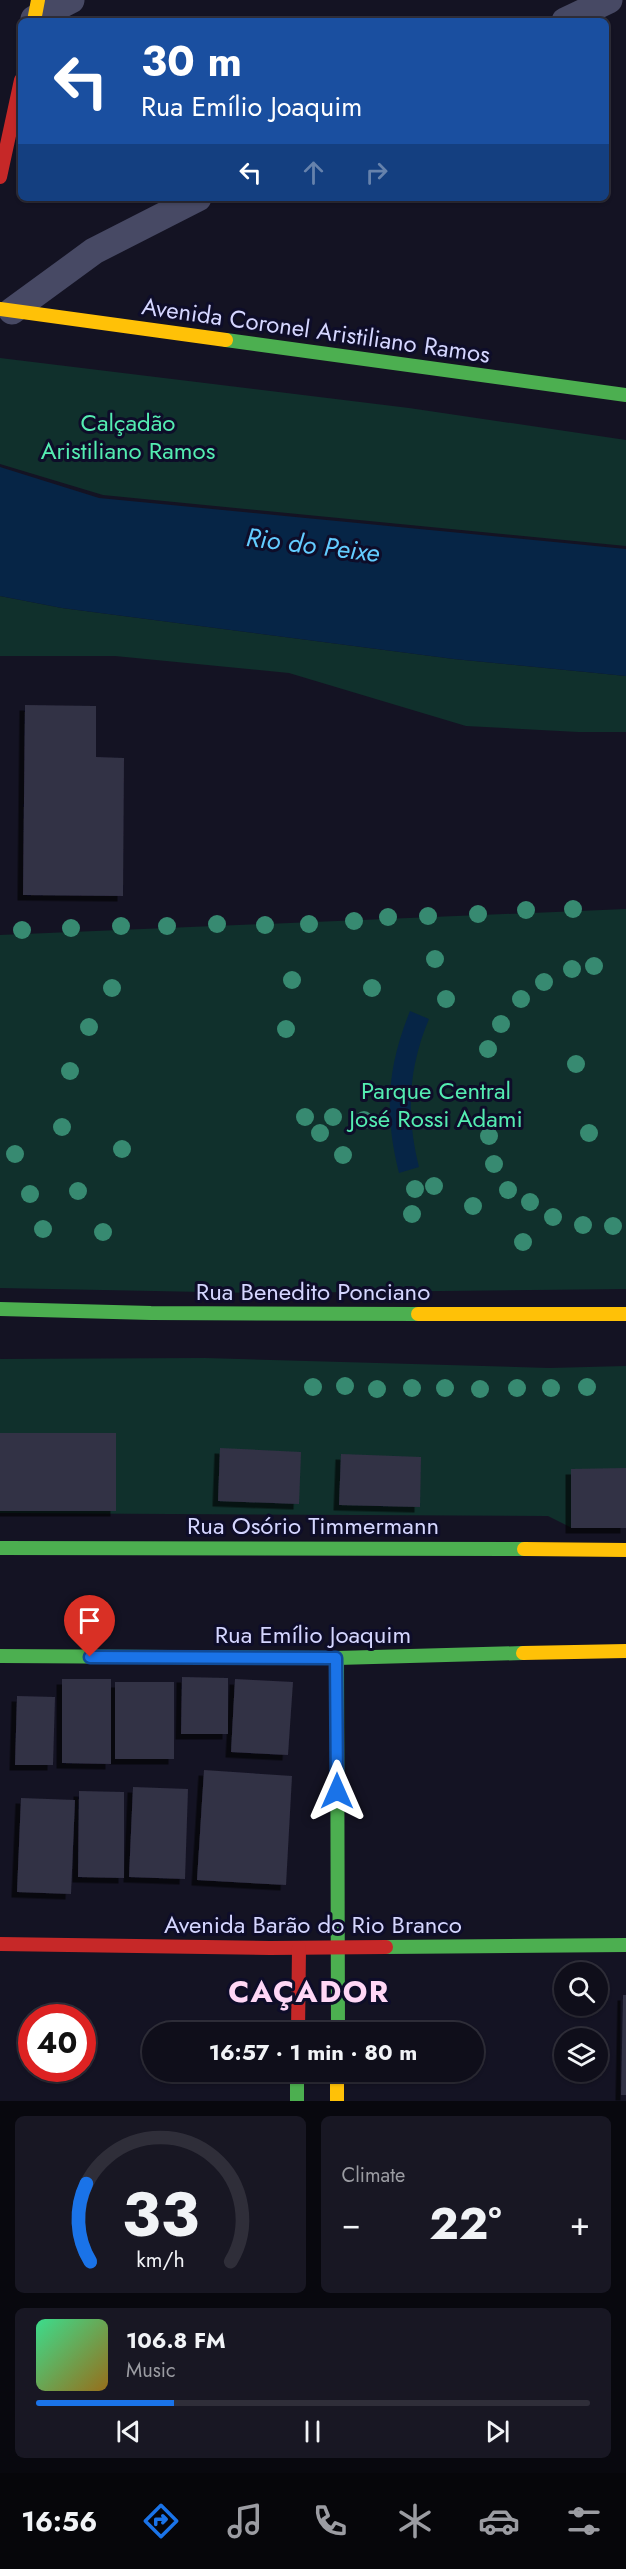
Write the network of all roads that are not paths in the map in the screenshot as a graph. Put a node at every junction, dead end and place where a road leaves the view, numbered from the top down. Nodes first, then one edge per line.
1 (71, 0) edge
2 (609, 0) edge
3 (36, 13) edge
4 (571, 18) edge
5 (18, 94) edge
6 (0, 177) edge
7 (192, 201) edge
8 (6, 310) edge
9 (626, 395) edge
10 (0, 1309) edge
11 (626, 1314) edge
12 (0, 1548) edge
13 (626, 1550) edge
14 (626, 1651) edge
15 (0, 1656) edge
16 (336, 1658) junction
17 (0, 1944) edge
18 (626, 1945) edge
19 (299, 1948) junction
20 (338, 1948) junction
21 (298, 2022) edge
22 (338, 2022) edge
23 (297, 2082) edge
24 (337, 2082) edge
25 (297, 2101) edge
26 (337, 2101) edge

1 - 3 street
2 - 4 street
5 - 6 street
7 - 8 street
8 - 9 street, Avenida Coronel Aristiliano Ramos
10 - 11 street, Rua Benedito Ponciano
12 - 13 street, Rua Osório Timmermann
14 - 16 street, Rua Emílio Joaquim
15 - 16 street, Rua Emílio Joaquim
16 - 20 street
17 - 19 street, Avenida Barão do Rio Branco
18 - 20 street, Avenida Barão do Rio Branco
19 - 20 street, Avenida Barão do Rio Branco
19 - 21 street
20 - 22 street
23 - 25 street
24 - 26 street

